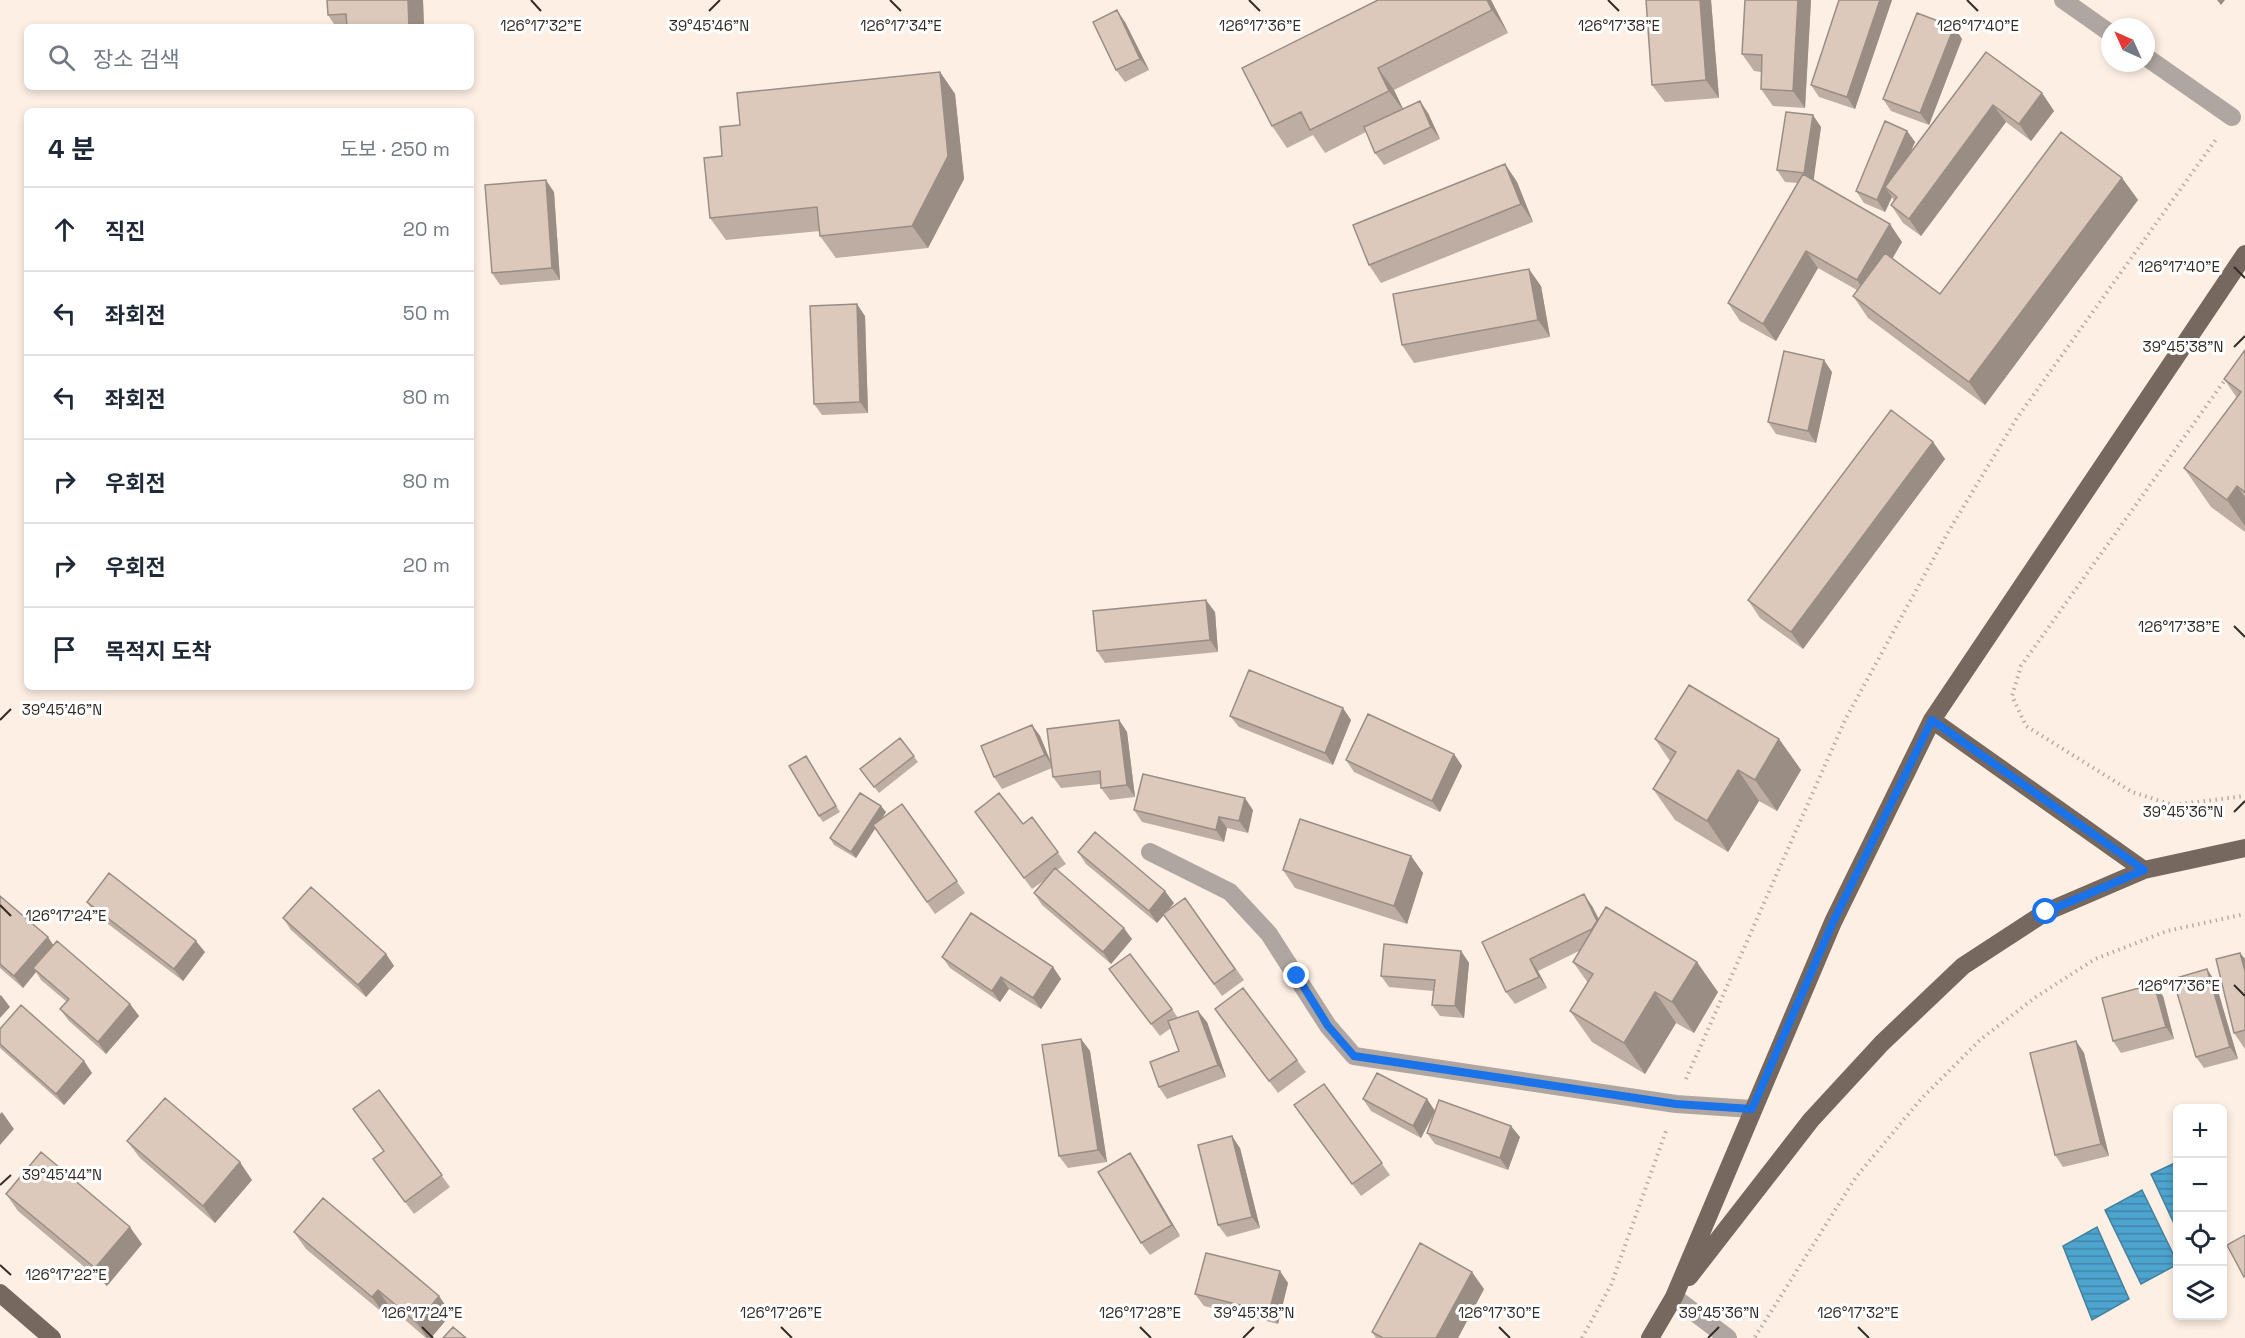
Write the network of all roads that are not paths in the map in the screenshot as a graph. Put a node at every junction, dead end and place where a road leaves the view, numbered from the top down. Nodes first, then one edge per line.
1 (2063, 0) edge
2 (2101, 27) edge
3 (2155, 63) edge
4 (2232, 117) road end
5 (2245, 254) edge
6 (1932, 720) junction
7 (2245, 848) edge
8 (1150, 852) dead end
9 (2144, 870) junction
10 (1752, 1109) junction
11 (0, 1293) edge
12 (1674, 1297) junction
13 (52, 1338) edge
14 (1650, 1338) edge
15 (1728, 1338) edge

1 - 2 street
3 - 4 street
5 - 6 main road
6 - 9 main road
6 - 10 main road
7 - 9 main road
8 - 10 street
9 - 12 main road
10 - 12 main road
11 - 13 main road
12 - 14 main road
12 - 15 street

